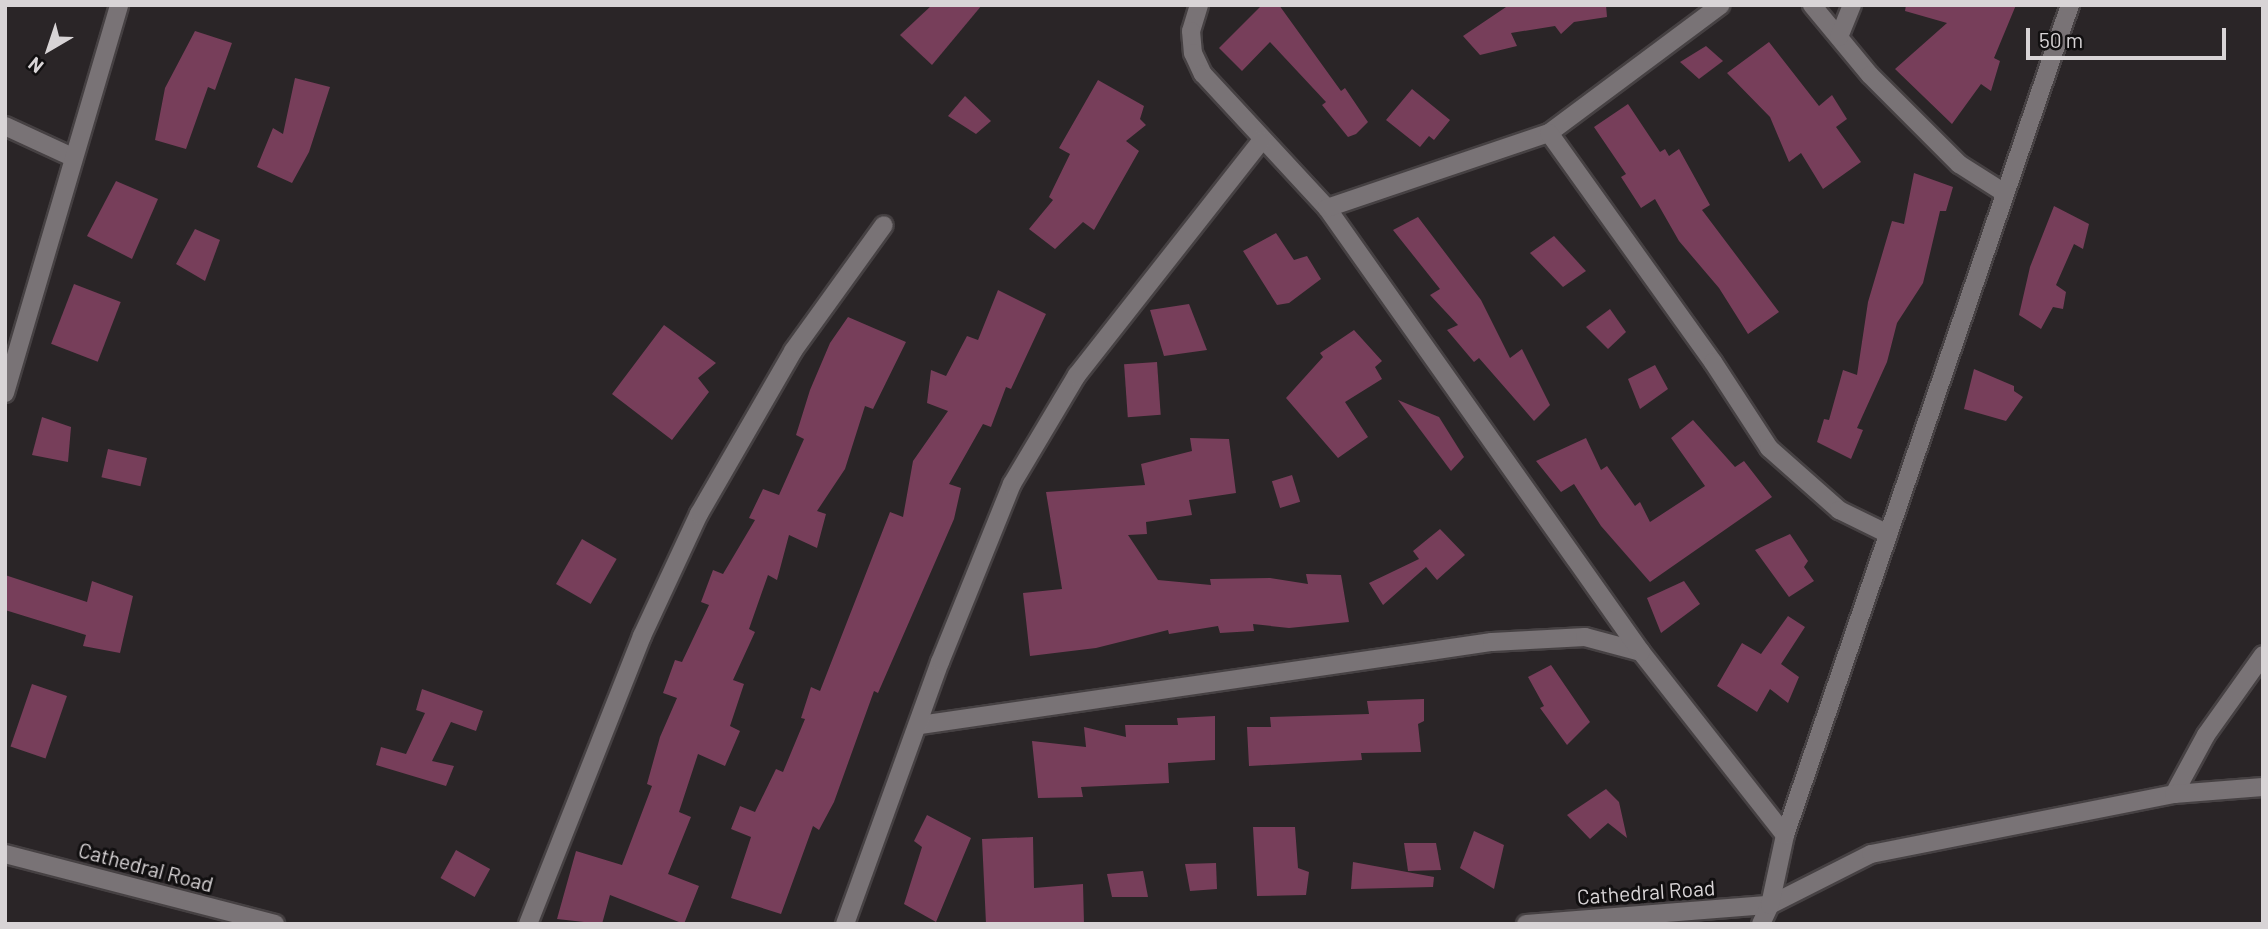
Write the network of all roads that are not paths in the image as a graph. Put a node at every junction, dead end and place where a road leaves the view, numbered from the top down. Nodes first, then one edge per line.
1 (119, 5) edge
2 (1199, 5) edge
3 (1721, 5) edge
4 (1812, 5) edge
5 (1852, 5) edge
6 (2070, 5) edge
7 (1839, 37) junction
8 (5, 126) edge
9 (1549, 133) junction
10 (1261, 141) junction
11 (72, 157) junction
12 (2003, 191) junction
13 (1327, 208) junction
14 (884, 225) dead end
15 (5, 393) edge
16 (1888, 534) junction
17 (1641, 652) junction
18 (2263, 655) edge
19 (920, 725) junction
20 (2263, 787) edge
21 (2174, 794) junction
22 (1785, 835) junction
23 (5, 854) edge
24 (1770, 905) junction
25 (275, 924) edge
26 (528, 924) edge
27 (845, 924) edge
28 (1526, 924) edge
29 (1761, 924) edge

1 - 11 street
2 - 10 street
3 - 9 street
4 - 7 street
5 - 7 street
6 - 12 street
7 - 12 street
8 - 11 street
9 - 13 street
9 - 16 street
10 - 13 street
10 - 19 street
11 - 15 street
12 - 16 street
13 - 17 street
14 - 26 street
16 - 22 street
17 - 19 street
17 - 22 street
18 - 21 street
19 - 27 street
20 - 21 street
21 - 24 street
22 - 24 street
23 - 25 street, Cathedral Road
24 - 28 street, Cathedral Road
24 - 29 street

